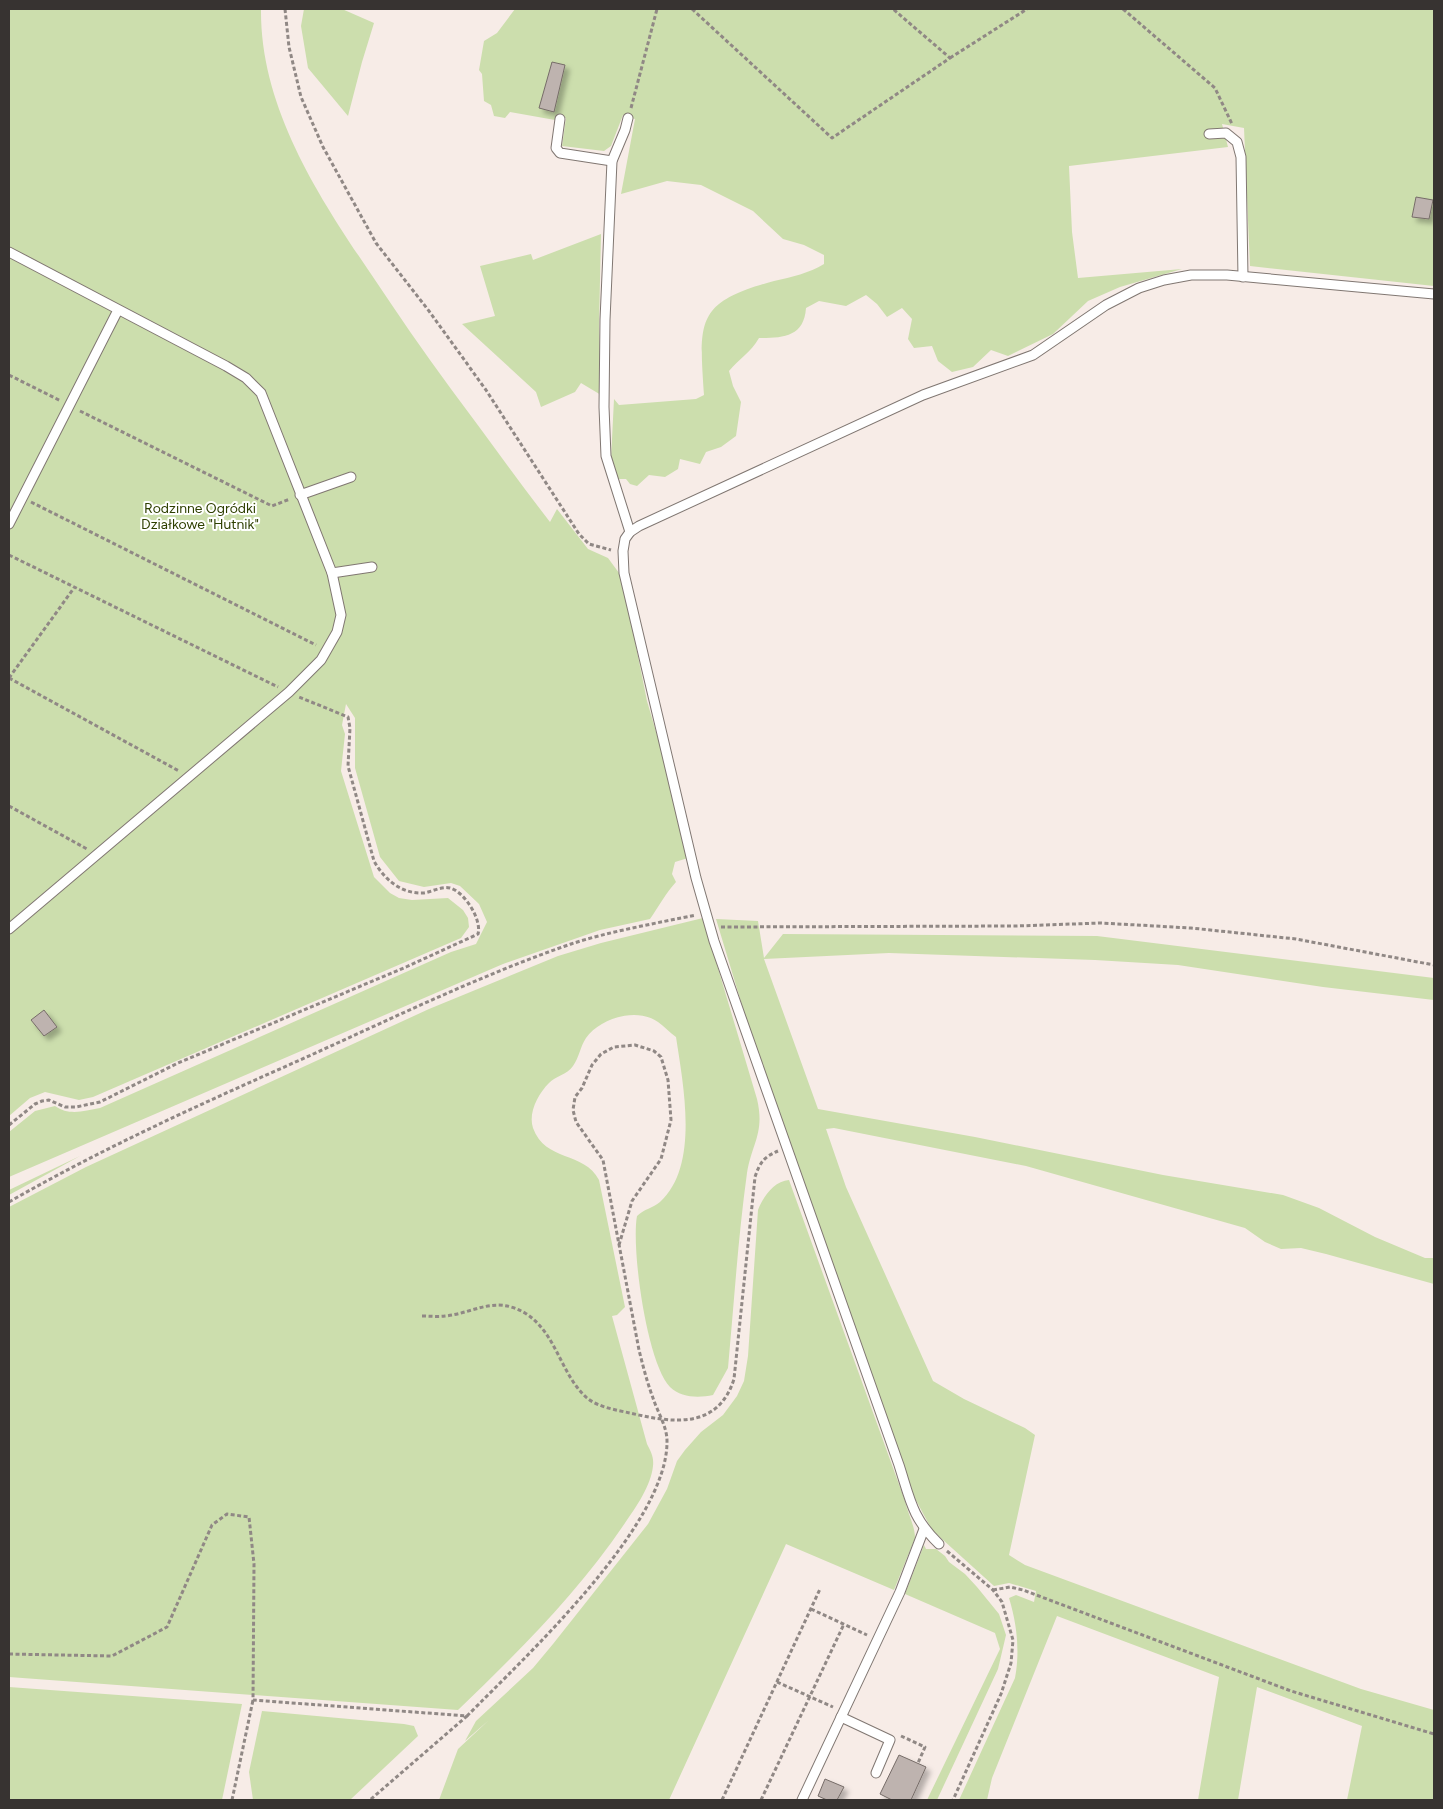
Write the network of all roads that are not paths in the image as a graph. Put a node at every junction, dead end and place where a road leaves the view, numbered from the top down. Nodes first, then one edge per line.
1 (628, 118) road end
2 (560, 119) dead end
3 (1209, 134) dead end
4 (612, 161) junction
5 (9, 252) edge
6 (1243, 277) junction
7 (1434, 294) edge
8 (118, 310) junction
9 (351, 477) dead end
10 (300, 495) junction
11 (9, 524) edge
12 (630, 532) junction
13 (372, 567) dead end
14 (332, 573) junction
15 (9, 928) edge
16 (924, 1529) junction
17 (939, 1544) road end
18 (841, 1717) junction
19 (876, 1773) dead end
20 (802, 1800) edge

1 - 4 lane
2 - 4 lane
3 - 6 lane
4 - 12 lane
5 - 8 lane
6 - 7 lane
6 - 12 lane
8 - 10 lane
8 - 11 lane
9 - 10 lane
10 - 14 lane
12 - 16 lane
13 - 14 lane
14 - 15 lane
16 - 17 lane
16 - 18 lane
18 - 19 lane
18 - 20 lane

